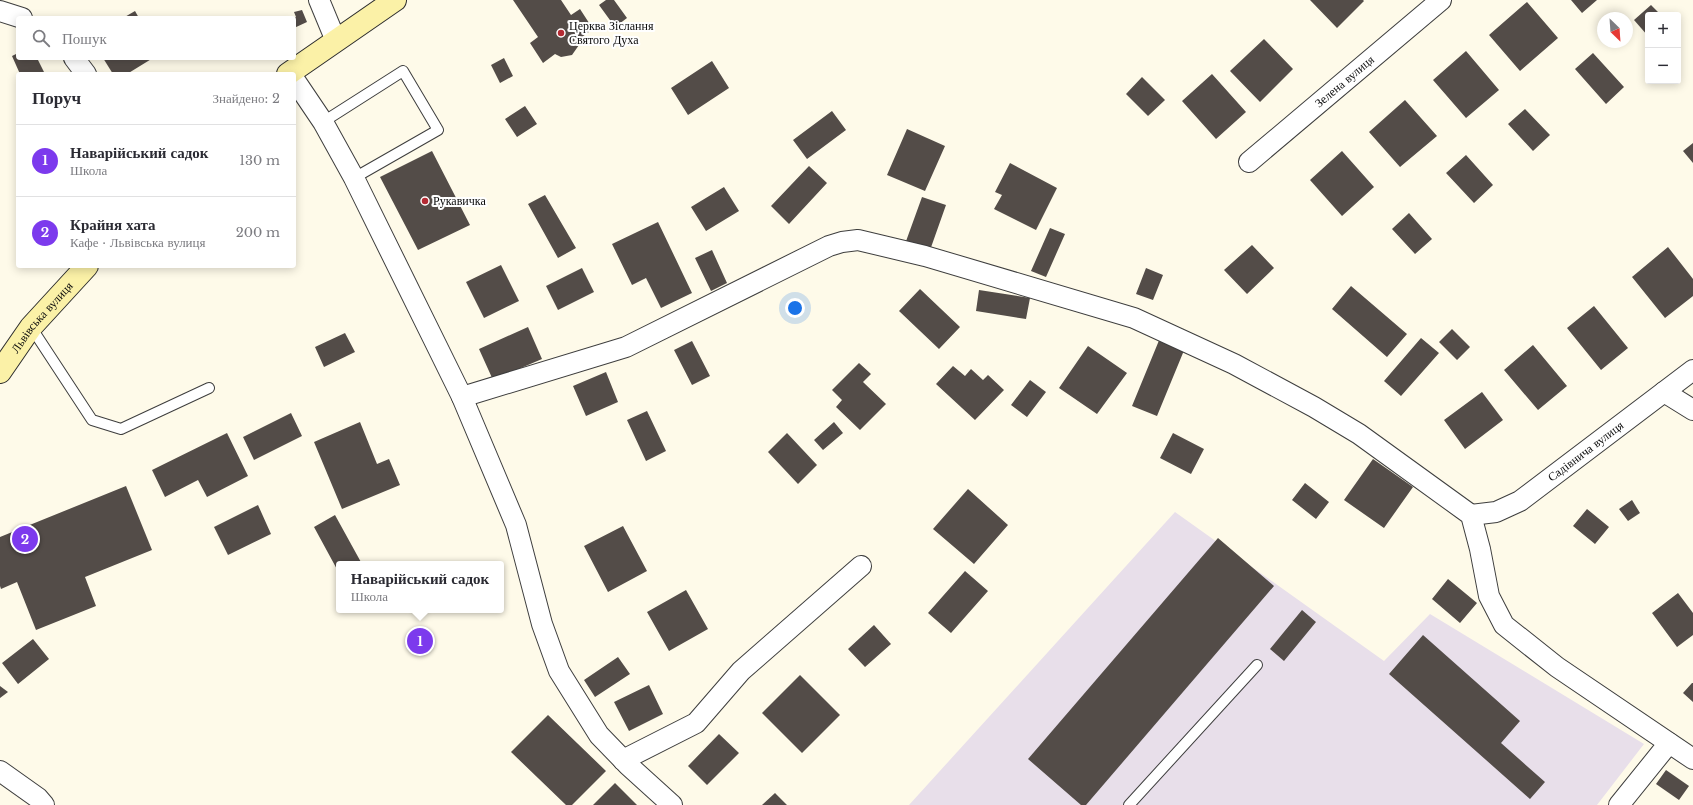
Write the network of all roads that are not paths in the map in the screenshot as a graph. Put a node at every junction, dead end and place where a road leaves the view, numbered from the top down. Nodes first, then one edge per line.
1 (319, 0) edge
2 (395, 0) edge
3 (1441, 0) edge
4 (0, 12) edge
5 (16, 16) edge
6 (336, 41) junction
7 (76, 60) edge
8 (84, 72) edge
9 (295, 72) edge
10 (296, 82) edge
11 (324, 122) junction
12 (1249, 162) dead end
13 (354, 178) junction
14 (85, 268) edge
15 (31, 327) junction
16 (1693, 370) edge
17 (0, 372) edge
18 (209, 388) dead end
19 (1664, 392) junction
20 (462, 397) junction
21 (1693, 410) edge
22 (1471, 515) junction
23 (861, 566) dead end
24 (1258, 665) dead end
25 (1669, 743) junction
26 (1693, 758) edge
27 (623, 760) junction
28 (0, 771) edge
29 (36, 803) edge
30 (672, 805) edge
31 (1129, 805) edge
32 (1619, 805) edge

1 - 6 street
2 - 6 main road
3 - 12 street, Зелена вулиця
4 - 5 street
6 - 9 main road
7 - 8 street
10 - 11 street
11 - 13 street
11 - 13 lane
13 - 20 street
14 - 15 main road, Львівська вулиця
15 - 17 main road, Львівська вулиця
15 - 18 lane
16 - 19 street, Садівнича вулиця
19 - 21 street
19 - 22 street, Садівнича вулиця
20 - 22 street
20 - 27 street
22 - 25 street
23 - 27 street
24 - 31 lane
25 - 26 street
25 - 32 street
27 - 30 street
28 - 29 street

